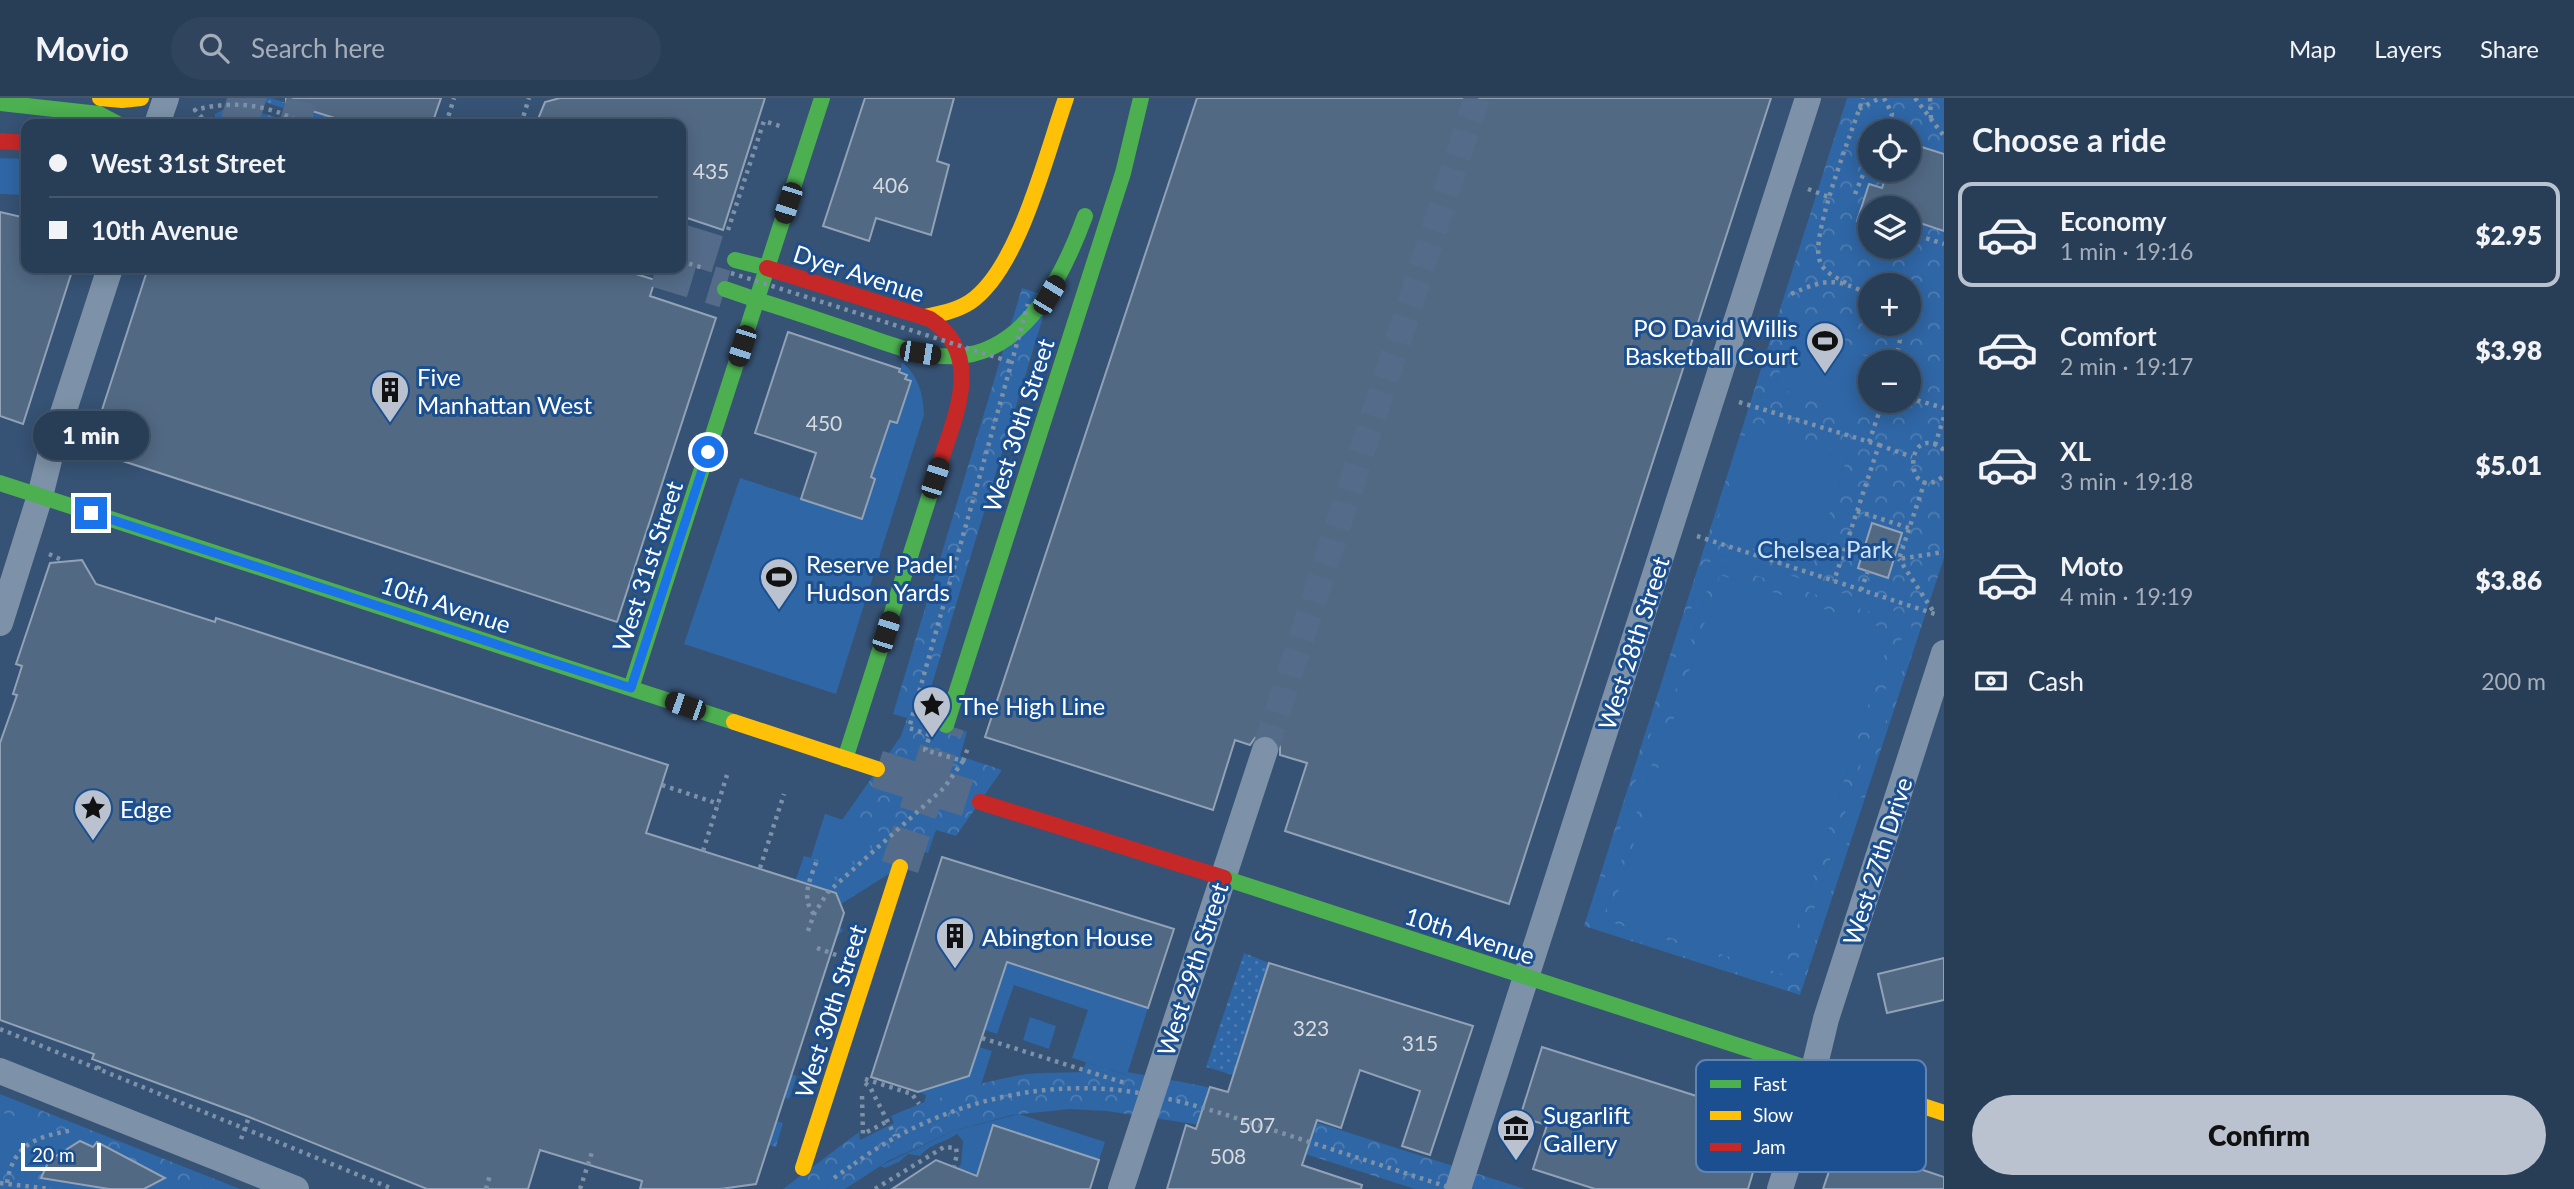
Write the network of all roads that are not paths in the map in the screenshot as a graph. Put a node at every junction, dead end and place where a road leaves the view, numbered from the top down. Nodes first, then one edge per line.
1 (100, 98) edge
2 (141, 98) edge
3 (166, 98) edge
4 (822, 98) edge
5 (1066, 98) edge
6 (1133, 98) edge
7 (1140, 98) edge
8 (1808, 98) edge
9 (0, 103) edge
10 (108, 119) edge
11 (159, 119) edge
12 (0, 141) edge
13 (1113, 142) dead end
14 (21, 143) edge
15 (1091, 201) dead end
16 (733, 267) tunnel mouth
17 (767, 268) junction
18 (108, 273) edge
19 (725, 289) tunnel mouth
20 (757, 300) junction
21 (924, 317) junction
22 (961, 356) junction
23 (0, 483) edge
24 (40, 496) junction
25 (0, 623) edge
26 (1944, 653) edge
27 (631, 688) junction
28 (946, 725) tunnel mouth
29 (1265, 750) tunnel mouth
30 (845, 759) junction
31 (877, 769) tunnel mouth
32 (980, 802) tunnel mouth
33 (900, 867) tunnel mouth
34 (1223, 877) junction
35 (1526, 977) junction
36 (1785, 1060) edge
37 (1815, 1060) edge
38 (0, 1071) edge
39 (1926, 1108) edge
40 (1944, 1114) edge
41 (803, 1168) dead end
42 (1785, 1172) edge
43 (296, 1189) edge
44 (1121, 1189) edge
45 (1456, 1189) edge
46 (1780, 1189) edge

1 - 2 main road
3 - 11 street
4 - 17 main road, West 31st Street
5 - 21 main road
6 - 13 main road
7 - 28 main road, West 30th Street
8 - 35 street, West 28th Street
9 - 10 main road
12 - 14 main road
15 - 22 main road
16 - 17 main road, Dyer Avenue
17 - 20 main road, West 31st Street
17 - 21 main road, Dyer Avenue
18 - 24 street
19 - 20 main road
20 - 22 main road
20 - 27 main road, West 31st Street
21 - 22 main road, Dyer Avenue
22 - 30 main road
23 - 24 main road, 10th Avenue
24 - 25 street
24 - 27 main road, 10th Avenue
26 - 37 street, West 27th Drive
27 - 30 main road, 10th Avenue
29 - 34 street, West 29th Street
30 - 31 main road, 10th Avenue
32 - 34 main road, 10th Avenue
33 - 41 main road, West 30th Street
34 - 35 main road, 10th Avenue
34 - 44 street, West 29th Street
35 - 36 main road, 10th Avenue
35 - 45 street, West 28th Street
38 - 43 street
39 - 40 main road, 10th Avenue
42 - 46 street, West 27th Drive

